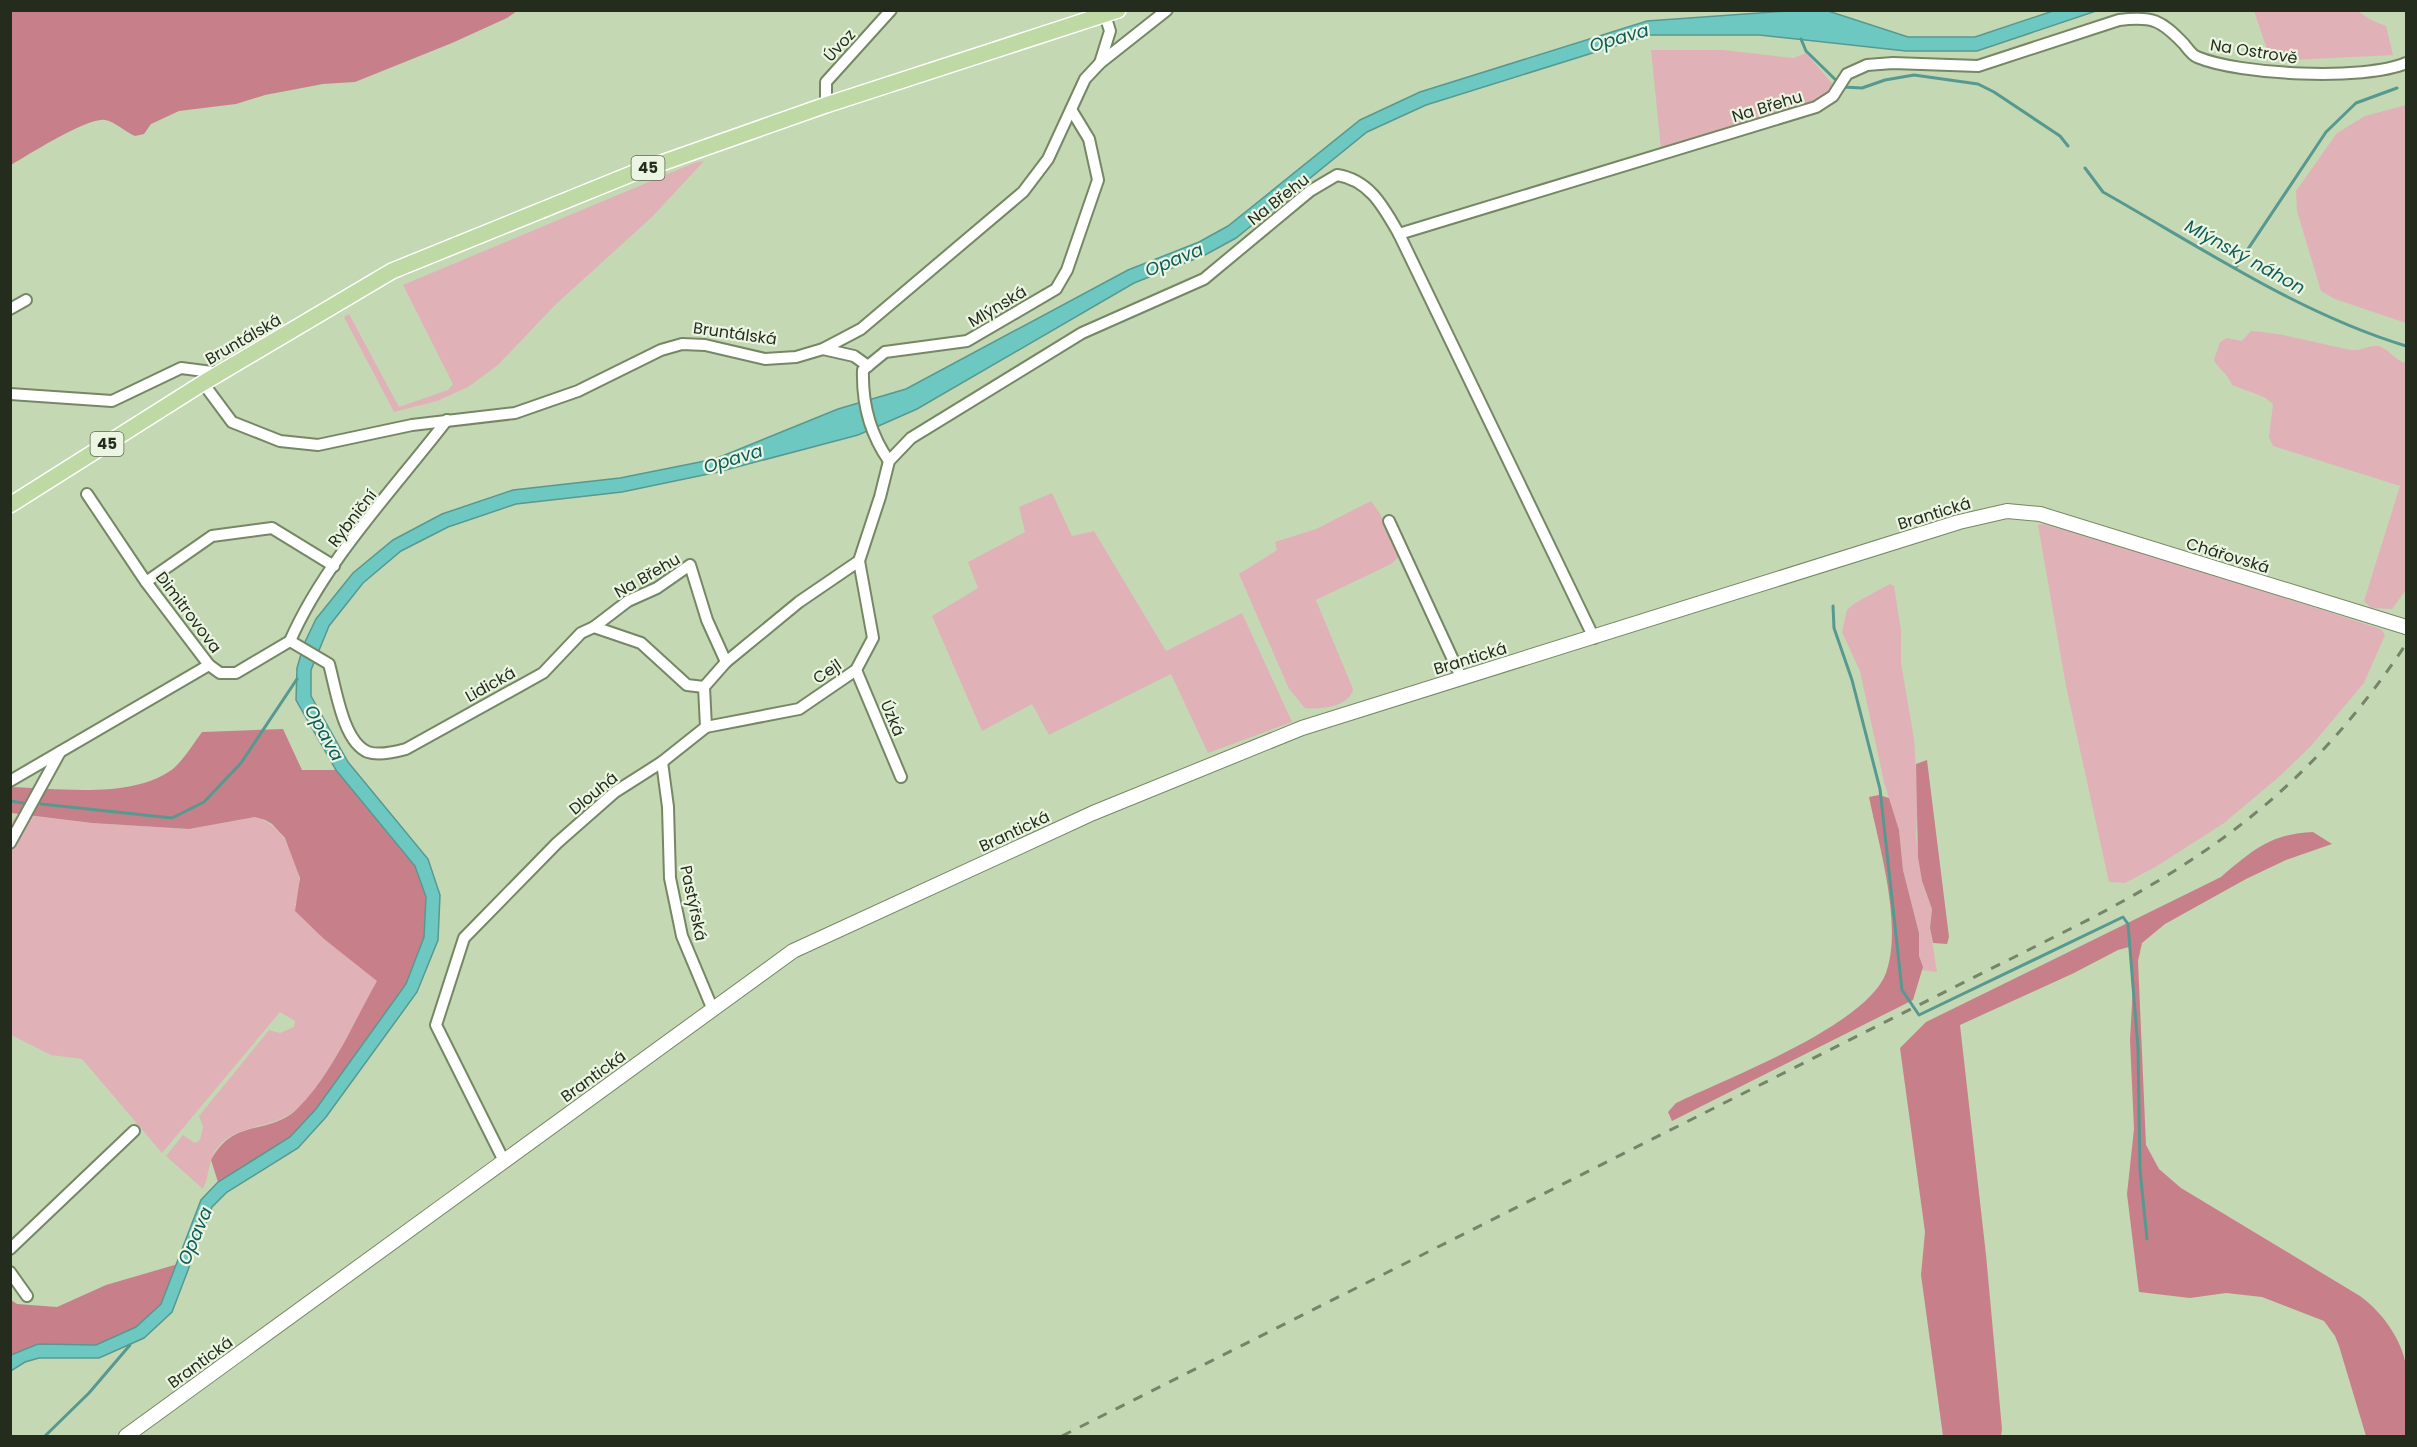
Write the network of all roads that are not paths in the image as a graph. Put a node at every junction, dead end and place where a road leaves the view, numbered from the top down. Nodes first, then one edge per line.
1 (891, 10) edge
2 (1167, 10) edge
3 (1112, 13) edge
4 (1100, 63) junction
5 (2406, 63) edge
6 (1867, 65) joint
7 (826, 105) junction
8 (1072, 111) junction
9 (1399, 234) junction
10 (26, 300) dead end
11 (10, 309) edge
12 (823, 349) junction
13 (868, 366) junction
14 (220, 373) junction
15 (203, 383) junction
16 (10, 394) edge
17 (447, 420) junction
18 (889, 461) junction
19 (87, 494) dead end
20 (10, 505) edge
21 (2034, 513) joint
22 (1389, 520) dead end
23 (859, 561) junction
24 (334, 566) junction
25 (146, 582) junction
26 (594, 627) junction
27 (2406, 627) edge
28 (1594, 638) junction
29 (295, 644) junction
30 (726, 662) junction
31 (209, 665) junction
32 (856, 670) junction
33 (1461, 677) junction
34 (704, 687) junction
35 (705, 727) junction
36 (60, 752) junction
37 (662, 762) junction
38 (901, 777) dead end
39 (10, 781) edge
40 (10, 843) edge
41 (713, 1010) junction
42 (134, 1131) dead end
43 (504, 1161) junction
44 (10, 1248) edge
45 (10, 1272) edge
46 (27, 1296) dead end
47 (126, 1437) edge

1 - 7 street, Úvoz
2 - 4 street, Bruntálská
3 - 4 street, Bruntálská
3 - 7 main road, Bruntálská / 45
4 - 8 street, Bruntálská
5 - 6 street, Na Ostrově
6 - 9 street, Na Břehu
7 - 14 main road, Bruntálská / 45
8 - 12 street, Bruntálská
8 - 13 street, Mlýnská
9 - 18 street, Na Břehu
9 - 28 street
10 - 11 street
12 - 13 street
12 - 17 street, Bruntálská
13 - 18 street
14 - 15 main road, Bruntálská / 45
14 - 16 street
15 - 17 street, Bruntálská
15 - 20 main road, Bruntálská / 45
17 - 24 street, Rybniční
18 - 23 street, Na Břehu
19 - 25 street, Dimitrovova
21 - 27 street, Chářovská
21 - 28 street, Brantická
22 - 33 street
23 - 30 street
23 - 32 street, Cejl
24 - 25 street
24 - 29 street, Rybniční
25 - 31 street, Dimitrovova
26 - 29 street, Lidická
26 - 30 street, Na Břehu
26 - 34 street
28 - 33 street, Brantická
29 - 31 street, Dimitrovova
30 - 34 street
31 - 36 street
32 - 35 street, Cejl
32 - 38 street, Úzká
33 - 41 street, Brantická
34 - 35 street
35 - 37 street, Dlouhá
36 - 39 street
36 - 40 street
37 - 41 street, Pastýřská
37 - 43 street, Dlouhá
41 - 43 street, Brantická
42 - 44 street
43 - 47 street, Brantická
45 - 46 street

